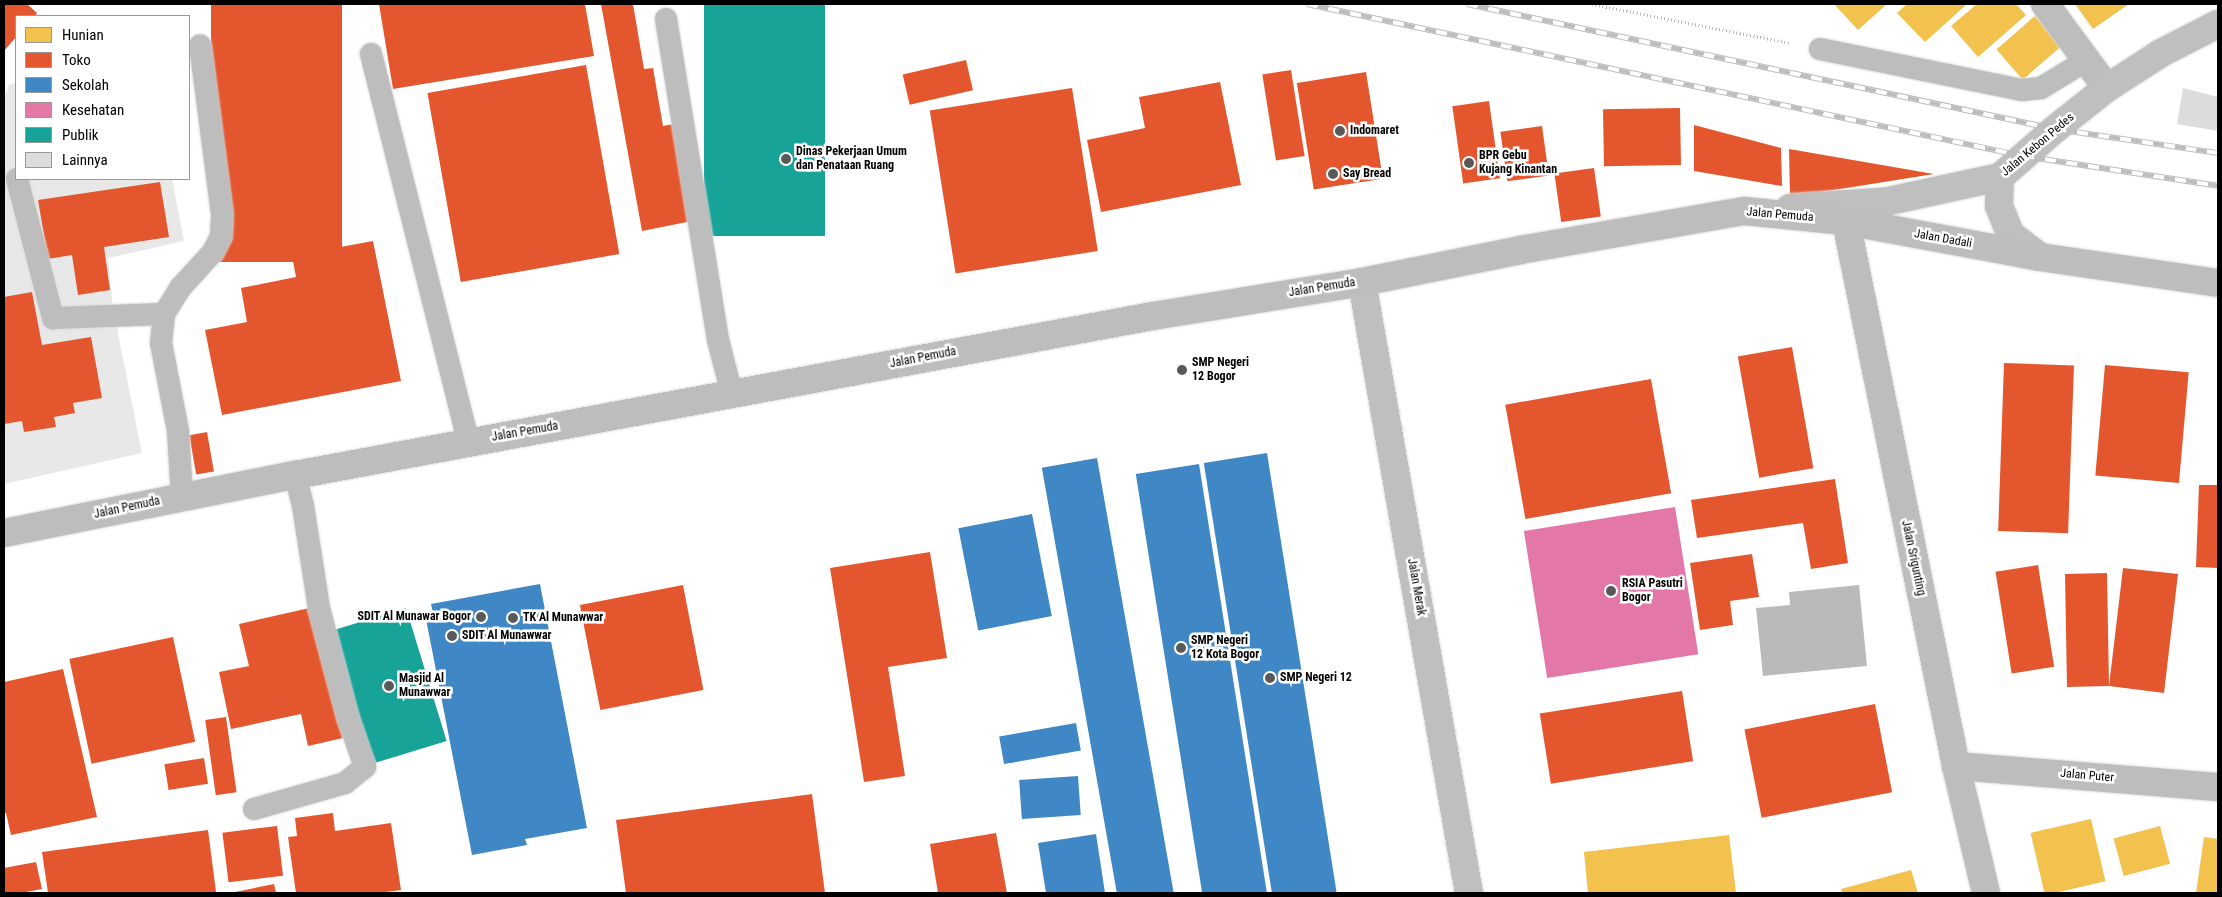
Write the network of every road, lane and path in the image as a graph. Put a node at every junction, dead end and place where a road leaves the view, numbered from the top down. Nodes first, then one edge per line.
1 (1592, 4) edge
2 (2045, 4) edge
3 (666, 19) dead end
4 (2218, 24) edge
5 (200, 45) dead end
6 (1820, 49) joint
7 (372, 54) dead end
8 (2087, 60) junction
9 (2108, 88) junction
10 (2000, 177) junction
11 (17, 180) edge
12 (1744, 211) junction
13 (1846, 221) junction
14 (2040, 257) junction
15 (1362, 282) junction
16 (2218, 283) edge
17 (164, 314) junction
18 (732, 394) junction
19 (469, 443) junction
20 (295, 474) junction
21 (182, 497) junction
22 (4, 533) edge
23 (1956, 766) junction
24 (2218, 787) edge
25 (254, 808) dead end
26 (1469, 893) edge
27 (1986, 893) edge

1 - 6 path
2 - 8 main road
3 - 18 lane
4 - 9 main road, Jalan Kebon Pedes
5 - 17 lane
6 - 8 lane
7 - 19 lane
8 - 9 main road
9 - 10 main road, Jalan Kebon Pedes
10 - 12 main road, Jalan Kebon Pedes
10 - 14 main road, Jalan Dadali
11 - 17 lane
12 - 13 main road, Jalan Pemuda
12 - 15 main road, Jalan Pemuda
13 - 14 main road, Jalan Dadali
13 - 23 main road, Jalan Srigunting
14 - 16 main road, Jalan Dadali
15 - 18 main road, Jalan Pemuda
15 - 26 main road, Jalan Merak
17 - 21 lane
18 - 19 main road, Jalan Pemuda
19 - 20 main road, Jalan Pemuda
20 - 21 main road, Jalan Pemuda
20 - 25 lane
21 - 22 main road, Jalan Pemuda
23 - 24 main road, Jalan Puter
23 - 27 main road, Jalan Srigunting

